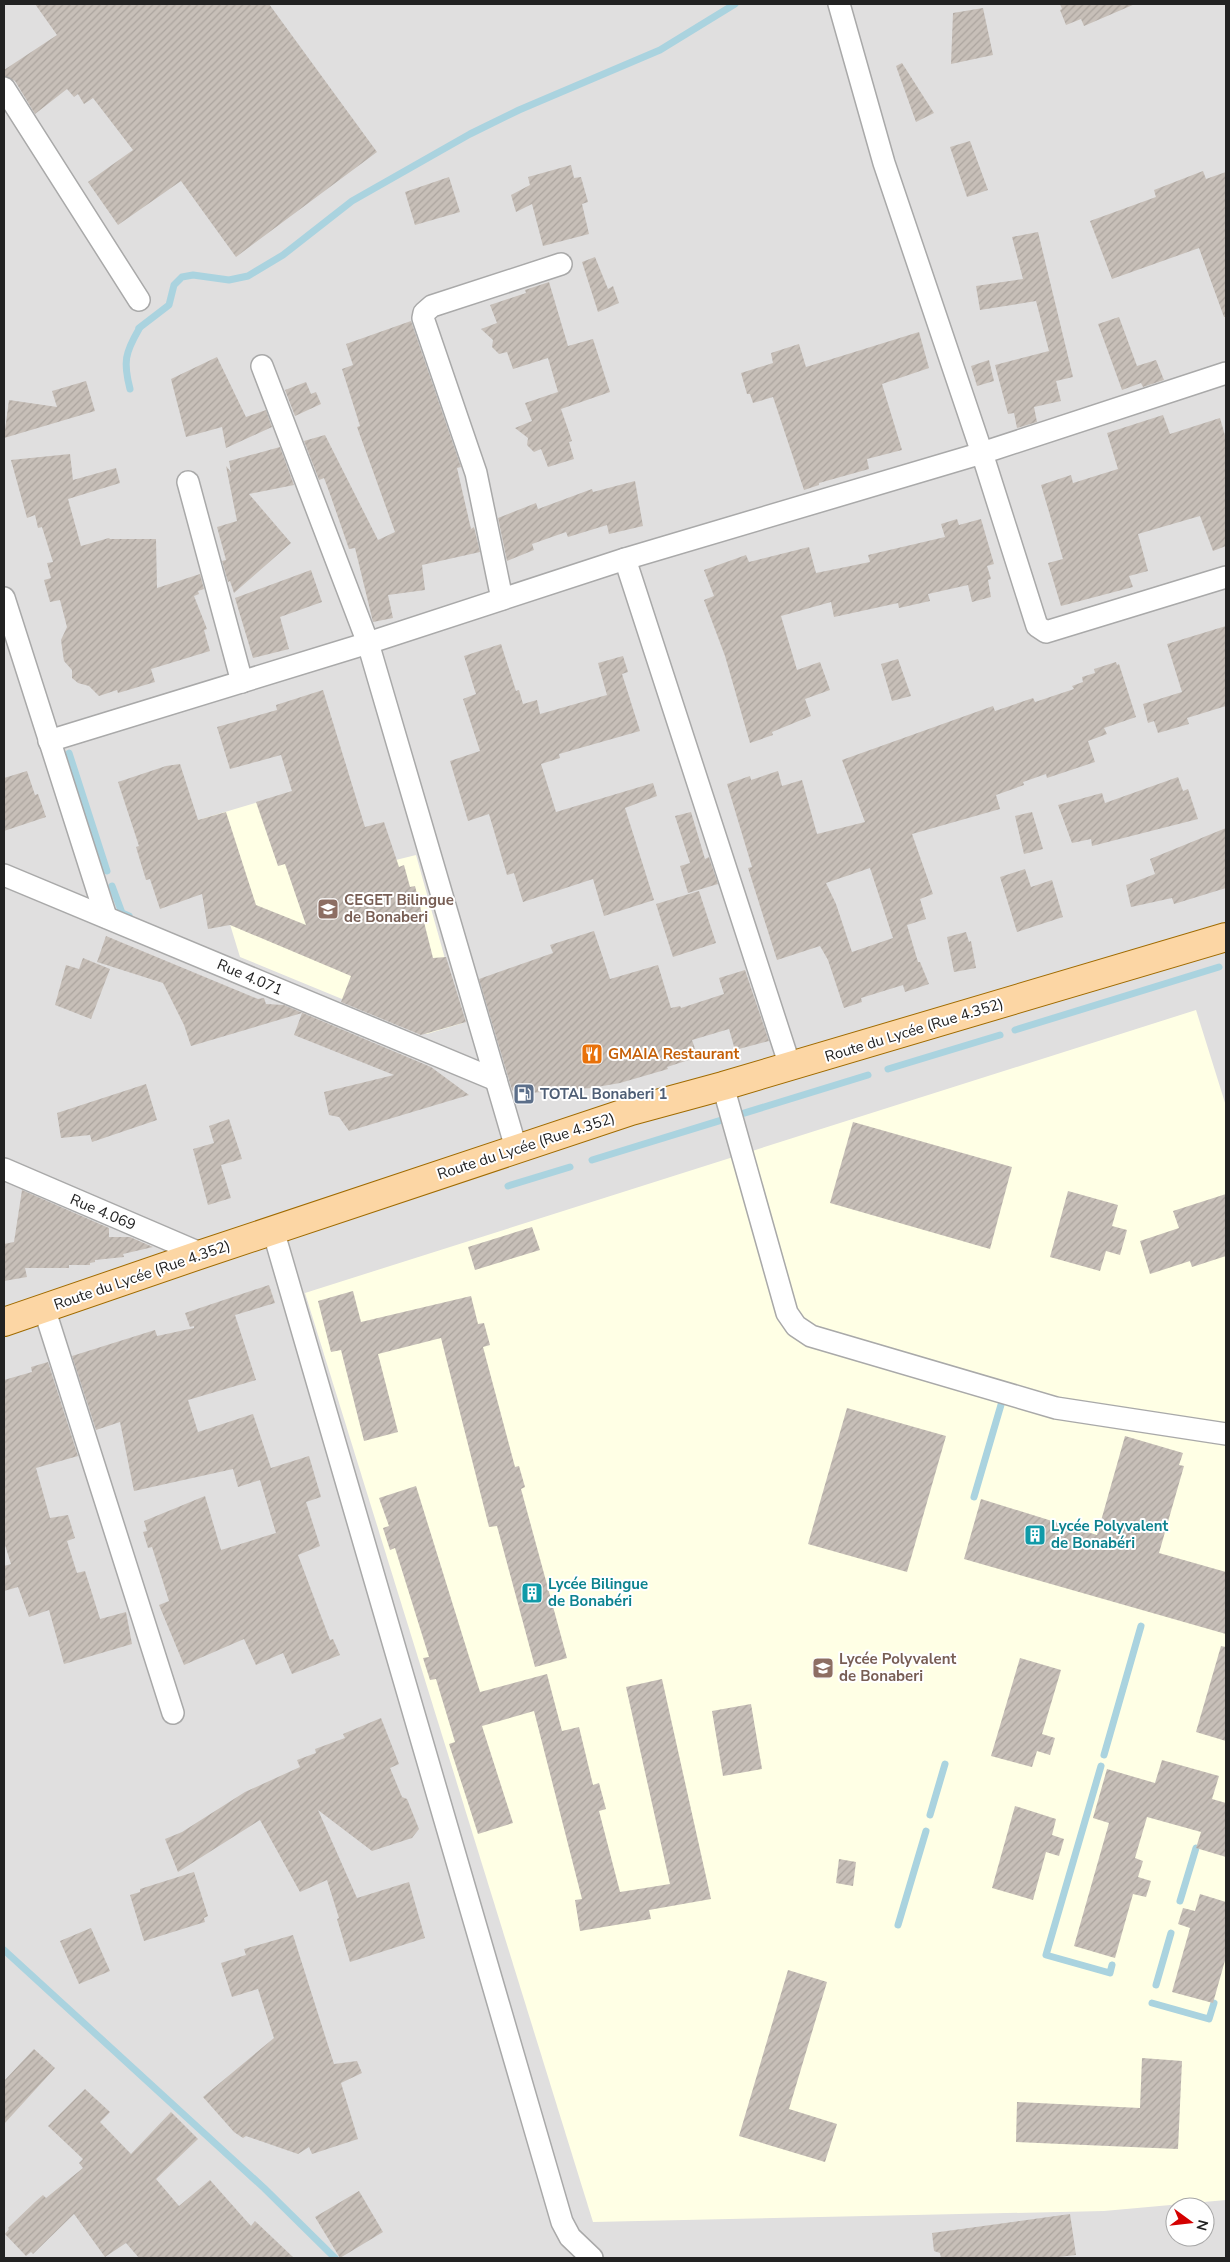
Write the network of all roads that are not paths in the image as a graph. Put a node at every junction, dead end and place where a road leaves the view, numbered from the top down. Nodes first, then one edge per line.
1 (839, 4) edge
2 (4, 88) edge
3 (561, 264) dead end
4 (139, 300) dead end
5 (262, 366) dead end
6 (1226, 373) edge
7 (982, 453) junction
8 (188, 482) dead end
9 (625, 560) junction
10 (1226, 577) edge
11 (4, 598) edge
12 (502, 599) junction
13 (368, 643) junction
14 (242, 682) junction
15 (49, 741) junction
16 (4, 875) edge
17 (106, 917) junction
18 (1226, 937) edge
19 (790, 1066) junction
20 (496, 1080) junction
21 (723, 1086) junction
22 (516, 1148) junction
23 (4, 1169) edge
24 (273, 1230) junction
25 (202, 1254) junction
26 (44, 1308) junction
27 (4, 1322) edge
28 (1226, 1434) edge
29 (173, 1713) dead end
30 (592, 2258) edge

1 - 7 street
2 - 4 street
3 - 12 street
5 - 13 street
6 - 7 street
7 - 9 street
7 - 10 street
8 - 14 street
9 - 12 street
9 - 19 street
11 - 15 street
12 - 13 street
13 - 14 street
13 - 20 street
14 - 15 street
15 - 17 street
16 - 17 street, Rue 4.071
17 - 20 street, Rue 4.071
18 - 19 main road, Route du Lycée (Rue 4.352)
19 - 21 main road, Route du Lycée (Rue 4.352)
20 - 22 street
21 - 22 main road, Route du Lycée (Rue 4.352)
21 - 28 street
22 - 24 main road, Route du Lycée (Rue 4.352)
23 - 25 street, Rue 4.069
24 - 25 main road, Route du Lycée (Rue 4.352)
24 - 30 street
25 - 26 main road, Route du Lycée (Rue 4.352)
26 - 27 main road, Route du Lycée (Rue 4.352)
26 - 29 street

